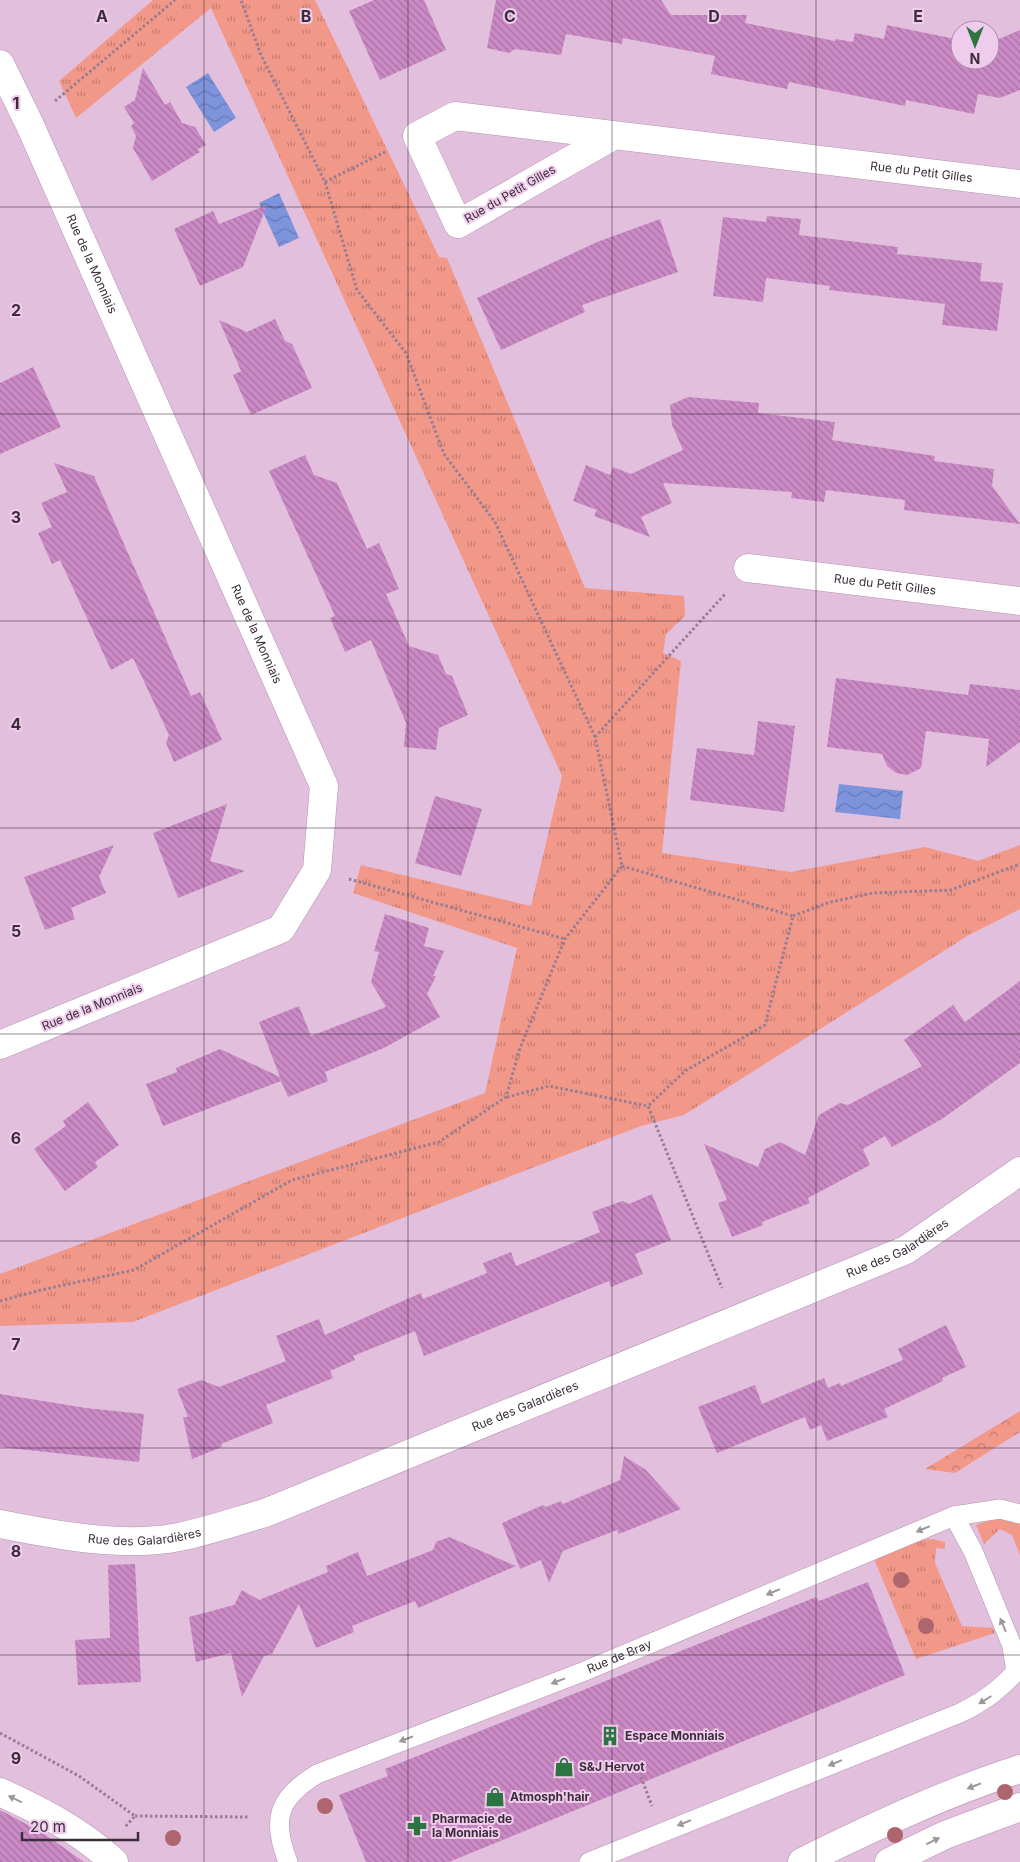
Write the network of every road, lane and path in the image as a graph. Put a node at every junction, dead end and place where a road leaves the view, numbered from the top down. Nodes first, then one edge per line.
1 (175, 0) edge
2 (241, 0) edge
3 (0, 64) edge
4 (29, 123) junction
5 (417, 136) junction
6 (613, 136) junction
7 (325, 182) junction
8 (1020, 184) edge
9 (748, 568) joint
10 (1020, 601) edge
11 (595, 737) junction
12 (1020, 864) edge
13 (622, 866) junction
14 (317, 870) junction
15 (793, 916) junction
16 (565, 939) junction
17 (0, 1045) edge
18 (506, 1097) junction
19 (648, 1106) junction
20 (1020, 1170) edge
21 (0, 1301) edge
22 (735, 1320) junction
23 (1020, 1514) edge
24 (954, 1516) junction
25 (0, 1524) edge
26 (1018, 1669) edge
27 (0, 1733) edge
28 (1020, 1770) edge
29 (0, 1792) edge
30 (1020, 1807) edge
31 (135, 1816) junction
32 (279, 1820) junction
33 (108, 1856) edge
34 (288, 1862) edge
35 (589, 1862) edge
36 (802, 1862) edge
37 (889, 1862) edge

1 - 4 path
2 - 7 path
3 - 4 street, Rue de la Monniais
4 - 14 street, Rue de la Monniais
5 - 6 street, Rue du Petit Gilles
5 - 6 street, Rue du Petit Gilles
5 - 7 path
6 - 8 street, Rue du Petit Gilles
7 - 11 path
9 - 10 street, Rue du Petit Gilles
9 - 11 path
11 - 13 path
12 - 15 path
13 - 15 path
13 - 16 path
14 - 16 path
14 - 17 street, Rue de la Monniais
15 - 19 path
16 - 18 path
18 - 19 path
18 - 21 path
19 - 22 path
20 - 22 street, Rue des Galardières
22 - 25 street, Rue des Galardières
23 - 24 lane, Rue de Bray
26 -> 24 lane
24 -> 32 lane, Rue de Bray
26 -> 35 lane
27 - 31 path
28 -> 36 street
33 -> 29 street
37 -> 30 street
31 - 32 path
31 - 33 path
32 - 34 lane, Rue de Bray

